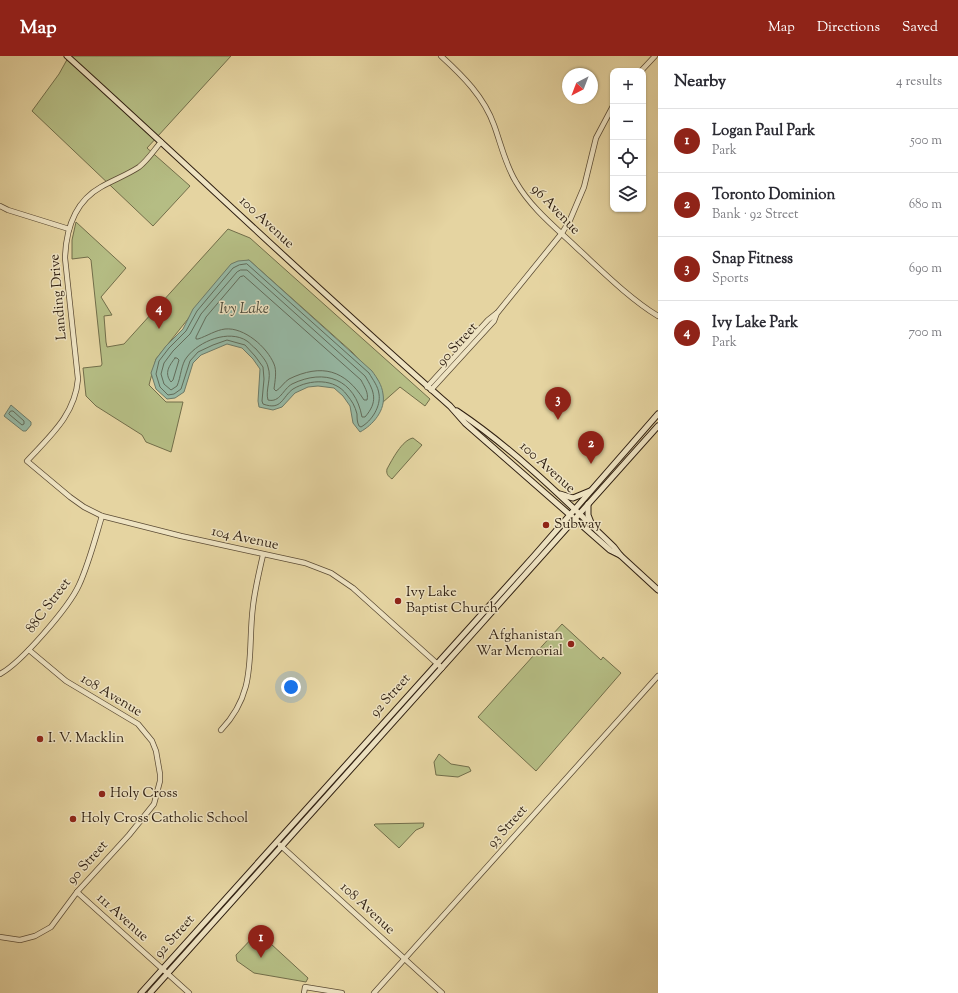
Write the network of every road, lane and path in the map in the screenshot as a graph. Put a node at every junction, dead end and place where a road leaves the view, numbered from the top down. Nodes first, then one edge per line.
1 (67, 56) edge
2 (441, 56) edge
3 (655, 56) edge
4 (644, 68) edge
5 (610, 112) edge
6 (162, 142) junction
7 (0, 206) edge
8 (69, 229) junction
9 (562, 233) junction
10 (658, 316) edge
11 (429, 388) junction
12 (450, 406) junction
13 (658, 414) edge
14 (658, 426) edge
15 (28, 461) joint
16 (591, 491) junction
17 (558, 492) junction
18 (588, 504) junction
19 (575, 510) junction
20 (571, 514) junction
21 (102, 516) junction
22 (577, 516) junction
23 (594, 527) junction
24 (262, 555) junction
25 (620, 555) junction
26 (658, 590) edge
27 (29, 650) junction
28 (437, 664) junction
29 (442, 668) junction
30 (0, 674) edge
31 (658, 676) edge
32 (221, 730) dead end
33 (160, 774) joint
34 (276, 841) junction
35 (281, 846) junction
36 (77, 892) junction
37 (0, 937) edge
38 (404, 959) junction
39 (162, 969) junction
40 (167, 974) junction
41 (141, 993) edge
42 (150, 993) edge
43 (189, 993) edge
44 (304, 993) edge
45 (342, 993) edge
46 (374, 993) edge
47 (442, 993) edge

1 - 6 main road, 100 Avenue
2 - 9 street, 96 Avenue
3 - 4 street
5 - 9 street, 90 Street
6 - 8 street, Landing Drive
6 - 11 main road, 100 Avenue
7 - 8 street
8 - 15 street, Landing Drive
9 - 10 street, 96 Avenue
9 - 11 street, 90 Street
11 - 12 main road, 100 Avenue
12 - 17 main road, 100 Avenue
12 - 20 main road, 100 Avenue
13 - 16 main road, 92 Street
14 - 18 main road, 92 Street
15 - 21 street, 104 Avenue
16 - 17 main road
16 - 19 main road, 92 Street
17 - 19 main road, 100 Avenue
18 - 22 main road, 92 Street
18 - 23 main road
19 - 20 main road, 92 Street
19 - 22 main road, 100 Avenue
20 - 22 main road, 100 Avenue
20 - 28 main road, 92 Street
21 - 24 street, 104 Avenue
21 - 27 street, 88C Street
22 - 23 main road, 100 Avenue
22 - 25 main road, 100 Avenue
22 - 29 main road, 92 Street
23 - 25 main road, 100 Avenue
24 - 28 street, 104 Avenue
24 - 32 street
25 - 26 main road, 100 Avenue
27 - 30 street, 88C Street
27 - 33 street, 108 Avenue
28 - 29 street, 104 Avenue
28 - 34 main road, 92 Street
29 - 35 main road, 92 Street
31 - 38 street, 93 Street
33 - 36 street, 90 Street
34 - 35 street, 108 Avenue
34 - 39 main road, 92 Street
35 - 38 street, 108 Avenue
35 - 40 main road, 92 Street
36 - 37 street, 90 Street
36 - 39 street, 111 Avenue
38 - 46 street, 93 Street
38 - 47 street, 108 Avenue
39 - 40 street, 111 Avenue
39 - 41 main road, 92 Street
40 - 42 main road, 92 Street
40 - 43 street, 111 Avenue
44 - 45 street

